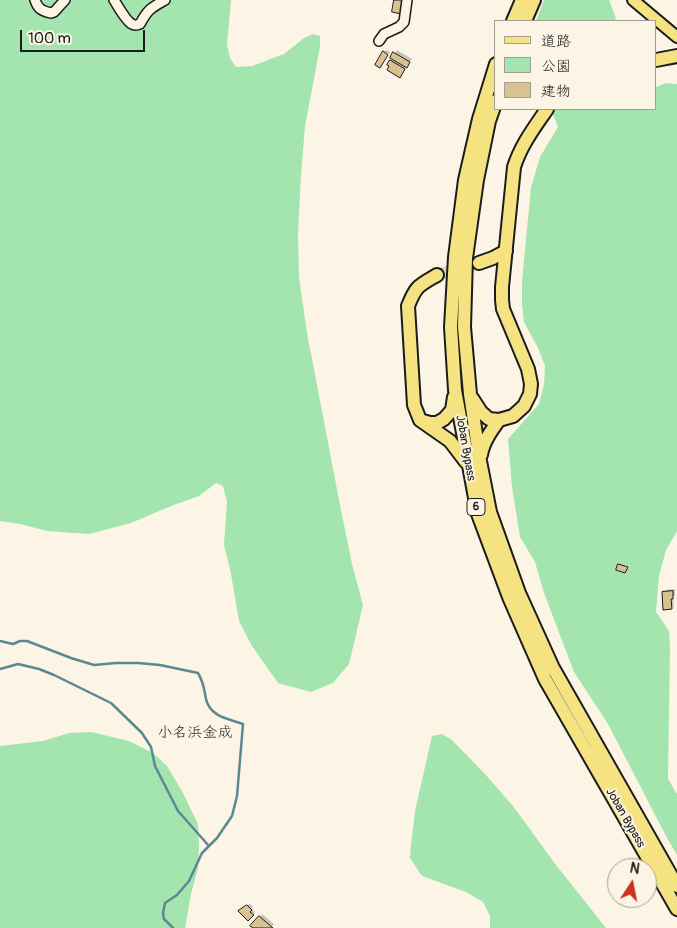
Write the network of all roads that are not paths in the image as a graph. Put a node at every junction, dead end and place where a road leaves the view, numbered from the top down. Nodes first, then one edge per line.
1 (35, 0) edge
2 (65, 0) edge
3 (114, 0) edge
4 (165, 0) edge
5 (407, 0) edge
6 (522, 0) edge
7 (534, 0) edge
8 (633, 0) edge
9 (513, 20) edge
10 (525, 20) edge
11 (657, 20) edge
12 (657, 20) edge
13 (677, 37) edge
14 (380, 40) dead end
15 (677, 56) edge
16 (657, 60) edge
17 (494, 70) edge
18 (494, 107) edge
19 (546, 110) edge
20 (506, 251) junction
21 (479, 263) tunnel mouth
22 (437, 275) tunnel mouth
23 (455, 390) junction
24 (470, 394) junction
25 (420, 420) junction
26 (499, 420) junction
27 (474, 463) junction
28 (677, 886) edge
29 (677, 909) edge

1 - 2 street
3 - 4 street
5 - 14 street
6 - 9 highway
7 - 10 highway
8 - 11 main road
12 - 13 main road
15 - 16 highway
17 - 23 highway, Joban Bypass / 6
18 - 24 highway, Joban Bypass / 6
19 - 20 highway
20 - 21 highway
20 - 26 highway
22 - 25 highway
23 - 25 highway
23 - 27 highway, Joban Bypass / 6
24 - 26 highway
24 - 27 highway, Joban Bypass / 6
25 - 27 highway
26 - 27 highway
27 - 28 highway, Joban Bypass / 6
27 - 29 highway, Joban Bypass / 6

